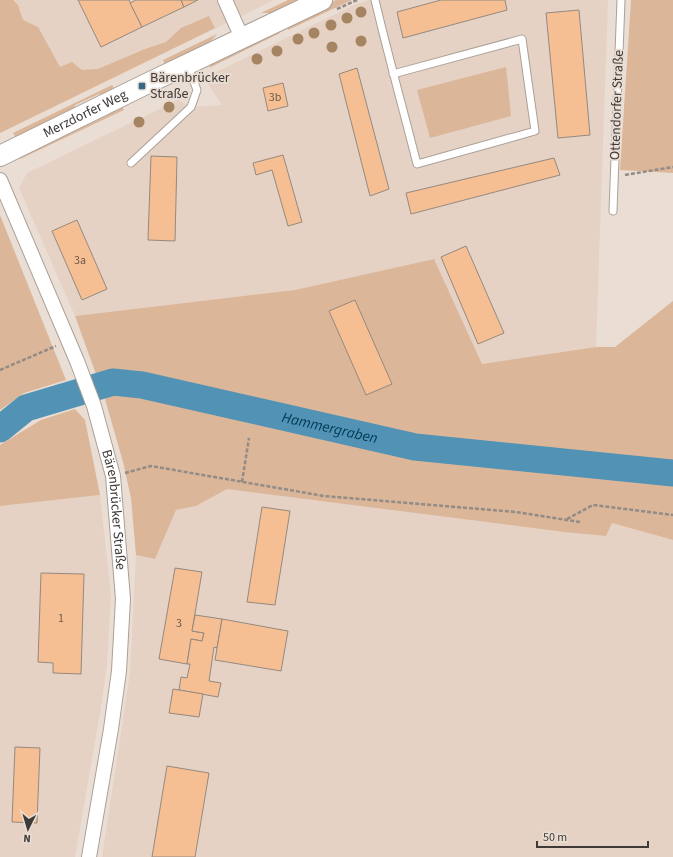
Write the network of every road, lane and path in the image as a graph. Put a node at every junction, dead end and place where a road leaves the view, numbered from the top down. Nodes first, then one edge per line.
1 (225, 0) edge
2 (322, 0) edge
3 (375, 0) edge
4 (621, 0) edge
5 (242, 38) junction
6 (187, 64) junction
7 (393, 74) junction
8 (0, 156) edge
9 (131, 164) dead end
10 (673, 167) edge
11 (614, 177) junction
12 (0, 180) edge
13 (613, 211) dead end
14 (69, 340) junction
15 (0, 370) edge
16 (249, 438) dead end
17 (113, 476) junction
18 (242, 482) junction
19 (673, 515) edge
20 (566, 520) junction
21 (580, 522) dead end
22 (89, 857) edge

1 - 5 street
2 - 5 street, Merzdorfer Weg
3 - 7 lane
4 - 11 lane, Ottendorfer Straße
5 - 6 street, Merzdorfer Weg
6 - 8 street, Merzdorfer Weg
6 - 9 lane
7 - 7 lane
10 - 11 path
11 - 13 lane, Ottendorfer Straße
12 - 14 street, Bärenbrücker Straße
14 - 15 path
14 - 17 street, Bärenbrücker Straße
16 - 18 path
17 - 18 path
17 - 22 street, Bärenbrücker Straße
18 - 20 path
19 - 20 path
20 - 21 path

